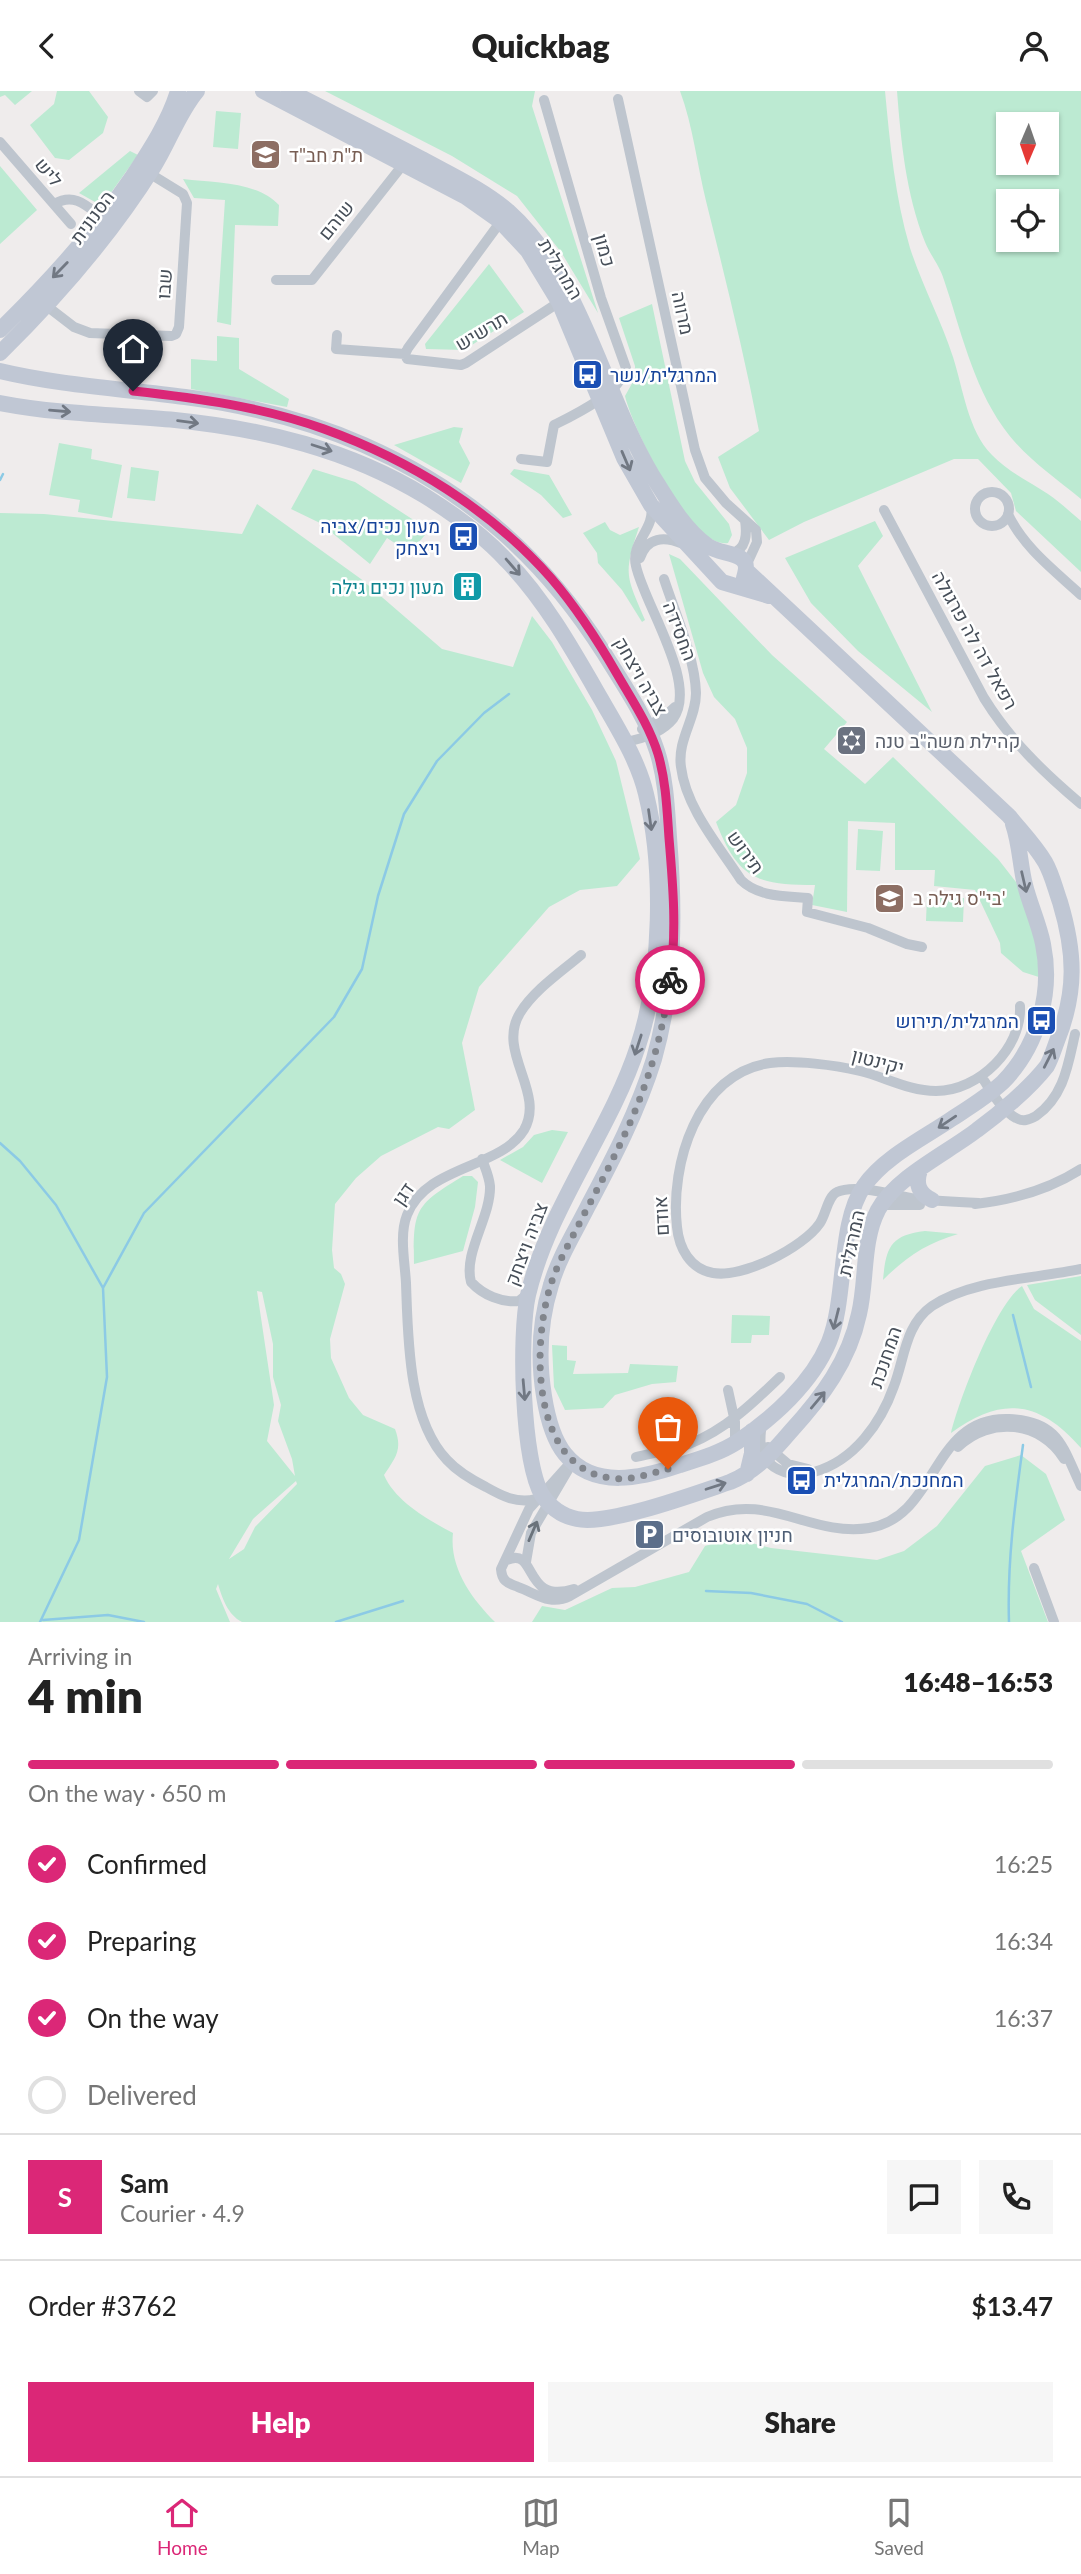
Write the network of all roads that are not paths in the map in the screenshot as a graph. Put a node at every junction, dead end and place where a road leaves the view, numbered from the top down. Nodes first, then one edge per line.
1 (139, 91) edge
2 (153, 91) edge
3 (178, 91) edge
4 (197, 91) edge
5 (262, 91) edge
6 (289, 91) edge
7 (618, 99) dead end
8 (544, 100) dead end
9 (0, 142) edge
10 (408, 159) junction
11 (144, 170) junction
12 (54, 204) junction
13 (504, 216) junction
14 (108, 222) junction
15 (71, 225) dead end
16 (275, 280) dead end
17 (564, 299) junction
18 (48, 307) junction
19 (3, 325) edge
20 (337, 335) dead end
21 (0, 353) edge
22 (405, 354) junction
23 (0, 371) edge
24 (605, 394) junction
25 (0, 403) edge
26 (521, 459) dead end
27 (651, 505) junction
28 (884, 510) dead end
29 (1008, 514) junction
30 (745, 520) junction
31 (996, 525) junction
32 (686, 545) junction
33 (1030, 546) junction
34 (728, 554) junction
35 (746, 568) junction
36 (716, 574) junction
37 (639, 575) junction
38 (664, 579) dead end
39 (732, 585) junction
40 (1081, 595) edge
41 (775, 598) junction
42 (688, 655) junction
43 (673, 660) junction
44 (649, 730) junction
45 (625, 743) junction
46 (1081, 804) edge
47 (1009, 815) junction
48 (922, 947) dead end
49 (582, 955) dead end
50 (1020, 1006) dead end
51 (1075, 1034) dead end
52 (981, 1076) junction
53 (729, 1082) joint
54 (992, 1091) junction
55 (1004, 1108) junction
56 (482, 1159) junction
57 (1081, 1169) edge
58 (920, 1170) junction
59 (858, 1197) junction
60 (932, 1200) junction
61 (883, 1203) junction
62 (979, 1203) junction
63 (1081, 1269) edge
64 (529, 1293) junction
65 (507, 1301) junction
66 (524, 1322) junction
67 (780, 1377) dead end
68 (728, 1390) dead end
69 (735, 1417) junction
70 (758, 1431) junction
71 (735, 1444) junction
72 (769, 1455) junction
73 (636, 1457) dead end
74 (572, 1461) junction
75 (747, 1474) junction
76 (1081, 1486) edge
77 (507, 1498) junction
78 (542, 1499) junction
79 (520, 1527) junction
80 (507, 1560) junction
81 (528, 1567) junction
82 (1034, 1568) dead end
83 (516, 1586) junction
84 (583, 1587) junction
85 (1054, 1622) edge

1 - 2 street
3 - 11 street, הסנונית
4 - 11 street, הסנונית
5 - 10 street, המרגלית
6 - 10 street, המרגלית
7 - 30 street, מרווה
8 - 24 street, כמון
9 - 12 street, ליש
10 - 13 street, המרגלית
10 - 16 street, שוהם
11 - 14 street, הסנונית
11 - 18 street, שבו
12 - 14 street
12 - 15 street, ליש
13 - 17 street, המרגלית
13 - 22 street, תרשיש
14 - 18 street, הסנונית
14 -> 19 street, הסנונית
17 - 22 street, תרשיש
17 - 24 street, המרגלית
18 - 21 street, הסנונית
20 - 22 street, תרשיש
23 - 44 street, צביה ויצחק
24 - 26 street
24 -> 27 street, המרגלית
24 - 34 street, המרגלית
25 -> 45 street, צביה ויצחק
27 - 32 street, המרגלית
27 - 37 street, החסידה
28 - 46 street, רפאל דה לה פרגולה
29 - 31 street
29 - 31 street
29 - 33 street
30 - 34 street
30 - 35 street, מרווה
31 - 33 street
32 - 36 street, המרגלית
32 - 37 street
33 - 40 street
34 - 35 street
34 - 36 street
35 - 39 street
35 - 41 street, המרגלית
36 - 39 street
37 - 43 street, החסידה
38 - 42 street, תירוש
39 - 41 street, המרגלית
41 - 47 street, המרגלית
42 - 43 street
42 - 48 street, תירוש
43 - 44 street, החסידה
44 - 45 street, החסידה
44 - 74 street, צביה ויצחק
45 -> 64 street, צביה ויצחק
47 -> 54 street, המרגלית
55 -> 47 street, המרגלית
49 - 56 street, דגן
50 - 52 street
51 - 55 street
52 - 53 street, יקינטון
52 - 54 street
53 - 59 street, אודם
54 - 55 street
54 -> 59 street, המרגלית
55 - 58 street, המרגלית
56 - 65 street
56 - 77 street, דגן
57 - 62 street
58 - 60 street
58 - 61 street, המרגלית
59 - 61 street
59 -> 70 street, המרגלית
60 - 61 street
60 - 62 street
61 - 62 street
72 -> 61 street, המרגלית
63 - 72 street, המחנכת
64 - 65 street
64 - 66 street, צביה ויצחק
65 - 66 street
66 -> 78 street, צביה ויצחק
67 - 69 street
68 - 69 street
69 - 70 street
69 - 71 street
69 - 73 street
70 - 71 street, המרגלית
70 - 72 street
70 - 75 street
71 - 74 street, המרגלית
72 - 75 street, המרגלית
74 - 78 street
78 -> 75 street, המרגלית
76 - 84 street
77 - 78 street, דגן
77 - 79 street
78 - 79 street
81 -> 78 street
79 - 80 street
80 - 81 street
80 - 83 street
81 - 83 street
81 - 84 street
82 - 85 street
83 - 84 street

